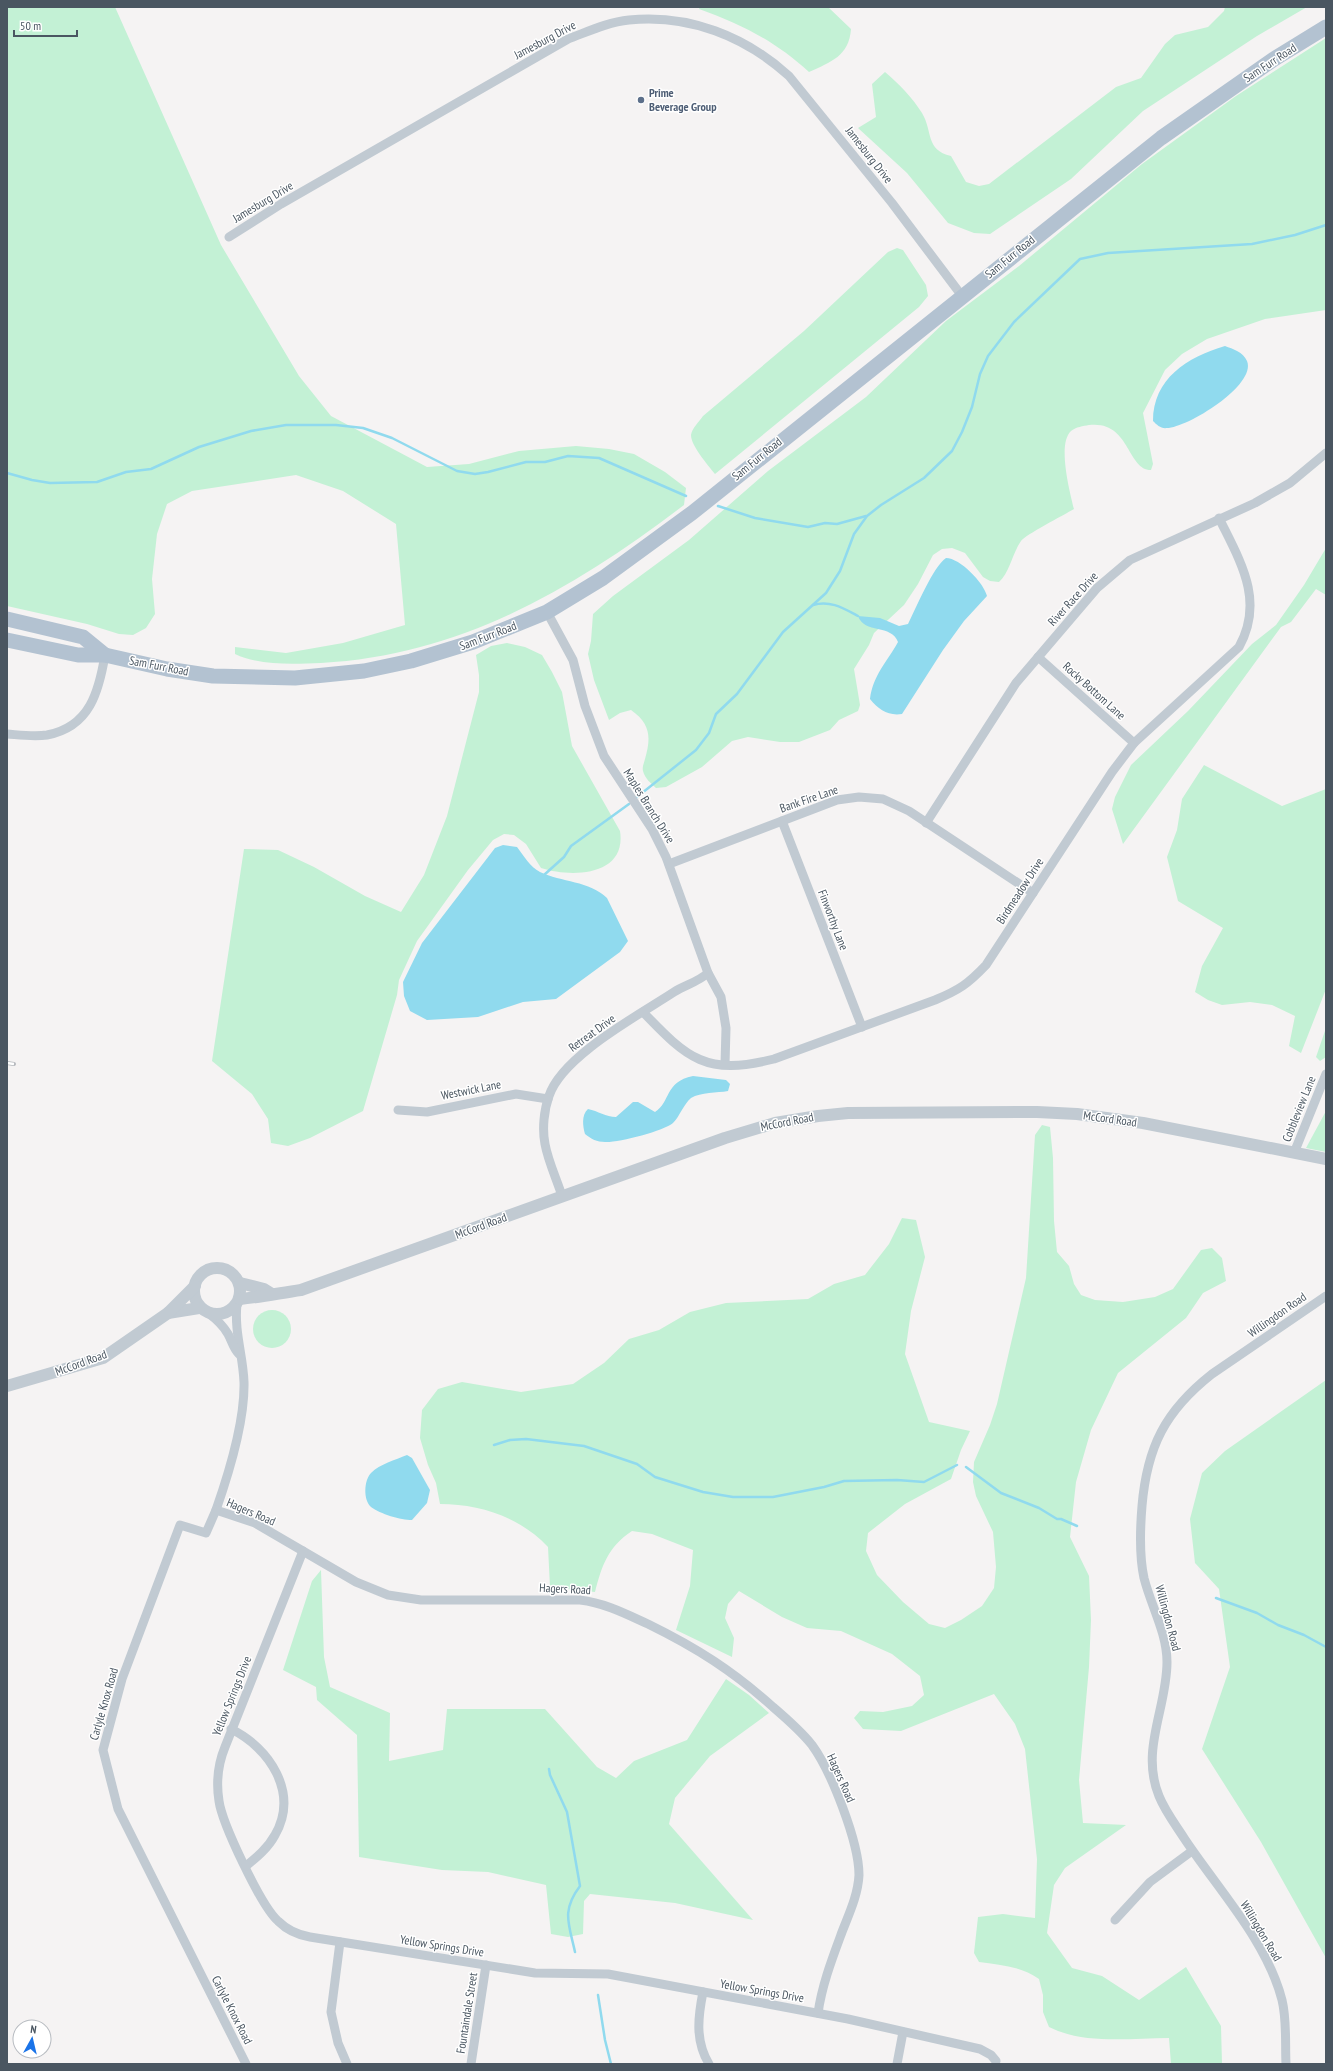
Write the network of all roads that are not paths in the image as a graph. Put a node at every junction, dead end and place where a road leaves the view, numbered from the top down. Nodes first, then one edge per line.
1 (1326, 27) edge
2 (229, 237) dead end
3 (962, 296) junction
4 (1326, 453) edge
5 (1219, 518) junction
6 (547, 612) junction
7 (7, 620) edge
8 (7, 640) edge
9 (105, 655) junction
10 (1038, 657) junction
11 (7, 734) edge
12 (1134, 743) junction
13 (782, 821) junction
14 (926, 823) junction
15 (669, 864) junction
16 (1033, 893) junction
17 (708, 973) junction
18 (643, 1012) junction
19 (862, 1027) junction
20 (725, 1064) junction
21 (1326, 1074) edge
22 (548, 1099) junction
23 (398, 1110) dead end
24 (1294, 1153) junction
25 (1326, 1160) edge
26 (562, 1196) junction
27 (240, 1283) junction
28 (195, 1286) junction
29 (272, 1294) junction
30 (1326, 1296) edge
31 (238, 1301) junction
32 (204, 1310) junction
33 (168, 1313) junction
34 (239, 1354) junction
35 (7, 1386) edge
36 (216, 1510) junction
37 (304, 1551) junction
38 (231, 1729) junction
39 (1192, 1851) junction
40 (246, 1866) junction
41 (1116, 1920) dead end
42 (340, 1942) junction
43 (486, 1965) junction
44 (703, 1992) junction
45 (818, 2013) junction
46 (903, 2032) junction
47 (996, 2061) dead end
48 (246, 2064) edge
49 (347, 2064) edge
50 (471, 2064) edge
51 (709, 2064) edge
52 (897, 2064) edge
53 (1286, 2064) edge

1 - 3 main road, Sam Furr Road
2 - 3 street, Jamesburg Drive
3 - 6 main road, Sam Furr Road
4 - 5 street, River Race Drive
5 - 10 street, River Race Drive
5 - 12 street, Birdmeadow Drive
6 - 9 main road, Sam Furr Road
6 - 15 street, Maples Branch Drive
7 - 9 main road, Sam Furr Road
8 - 9 main road, Sam Furr Road
9 - 11 street
10 - 12 street, Rocky Bottom Lane
10 - 14 street, River Race Drive
12 - 16 street, Birdmeadow Drive
13 - 14 street, Bank Fire Lane
13 - 15 street, Bank Fire Lane
13 - 19 street, Finworthy Lane
14 - 16 street, Bank Fire Lane
15 - 17 street, Maples Branch Drive
16 - 19 street, Birdmeadow Drive
17 - 18 street, Retreat Drive
17 - 20 street, Maples Branch Drive
18 - 20 street, Birdmeadow Drive
18 - 22 street, Retreat Drive
19 - 20 street, Birdmeadow Drive
21 - 24 street, Cobbleview Lane
22 - 23 street, Westwick Lane
22 - 26 street, Retreat Drive
24 - 25 street, McCord Road
24 - 26 street, McCord Road
26 - 29 street, McCord Road
27 - 28 street, McCord Road
27 - 29 street, McCord Road
27 - 31 street
28 - 32 street
28 - 33 street, McCord Road
29 - 31 street, McCord Road
30 - 39 street, Willingdon Road
31 - 32 street, McCord Road
31 - 34 street, Hagers Road
32 - 33 street, McCord Road
32 - 34 street, Hagers Road
33 - 35 street, McCord Road
34 - 36 street, Hagers Road
36 - 37 street, Hagers Road
36 - 48 street, Carlyle Knox Road
37 - 38 street, Yellow Springs Drive
37 - 45 street, Hagers Road
38 - 40 street, Yellow Springs Drive
38 - 40 street
39 - 41 street
39 - 53 street, Willingdon Road
40 - 42 street, Yellow Springs Drive
42 - 43 street, Yellow Springs Drive
42 - 49 street
43 - 44 street, Yellow Springs Drive
43 - 50 street, Fountaindale Street
44 - 45 street, Yellow Springs Drive
44 - 51 street
45 - 46 street, Yellow Springs Drive
46 - 47 street, Yellow Springs Drive
46 - 52 street

